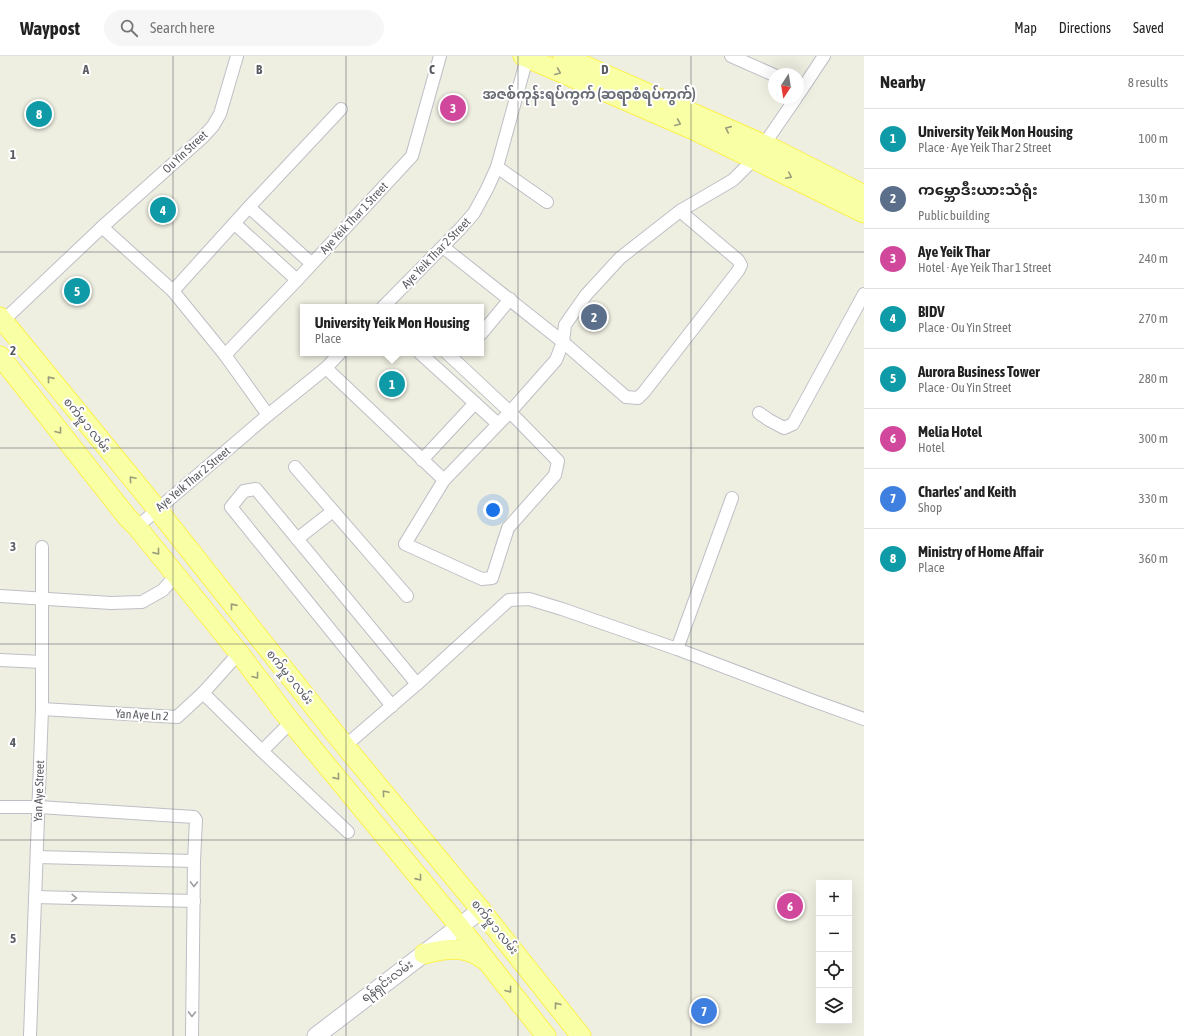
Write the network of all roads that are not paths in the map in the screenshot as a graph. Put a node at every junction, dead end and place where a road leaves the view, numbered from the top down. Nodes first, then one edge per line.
1 (237, 56) edge
2 (440, 56) edge
3 (563, 56) edge
4 (732, 56) edge
5 (824, 56) edge
6 (525, 57) edge
7 (768, 72) edge
8 (804, 84) edge
9 (792, 104) edge
10 (341, 109) dead end
11 (759, 152) junction
12 (496, 166) junction
13 (864, 195) edge
14 (547, 202) dead end
15 (249, 207) junction
16 (680, 211) junction
17 (864, 213) edge
18 (235, 224) junction
19 (102, 228) junction
20 (443, 247) junction
21 (312, 263) junction
22 (297, 280) junction
23 (173, 291) junction
24 (864, 294) edge
25 (510, 299) junction
26 (390, 304) edge
27 (2, 319) edge
28 (484, 330) edge
29 (563, 342) junction
30 (24, 348) junction
31 (226, 355) junction
32 (337, 356) edge
33 (423, 356) edge
34 (461, 358) edge
35 (3, 359) edge
36 (326, 368) junction
37 (475, 403) junction
38 (510, 412) junction
39 (759, 413) dead end
40 (268, 415) junction
41 (498, 424) junction
42 (90, 428) junction
43 (71, 447) junction
44 (422, 460) junction
45 (295, 467) dead end
46 (444, 480) junction
47 (732, 498) dead end
48 (157, 509) junction
49 (333, 511) junction
50 (137, 527) junction
51 (297, 539) junction
52 (42, 547) dead end
53 (176, 576) junction
54 (0, 596) edge
55 (407, 596) dead end
56 (41, 598) junction
57 (247, 623) junction
58 (233, 646) junction
59 (677, 649) junction
60 (0, 660) edge
61 (42, 662) junction
62 (417, 684) junction
63 (203, 693) junction
64 (392, 706) junction
65 (42, 709) junction
66 (864, 718) edge
67 (326, 721) junction
68 (291, 722) junction
69 (305, 739) junction
70 (345, 746) junction
71 (262, 751) junction
72 (0, 806) edge
73 (39, 807) junction
74 (405, 818) junction
75 (348, 832) dead end
76 (384, 834) junction
77 (37, 857) junction
78 (194, 861) junction
79 (35, 897) junction
80 (194, 901) junction
81 (481, 910) junction
82 (459, 926) junction
83 (424, 954) junction
84 (488, 964) junction
85 (30, 1036) edge
86 (192, 1036) edge
87 (316, 1036) edge
88 (546, 1036) edge
89 (581, 1036) edge

1 - 19 street, Ou Yin Street
2 - 21 street, Aye Yeik Thar 1 Street
11 -> 3 main road
4 - 7 street
5 - 8 street
6 -> 11 main road
6 - 12 street, Aye Yeik Thar 2 Street
9 - 11 street
10 - 15 street
11 - 13 main road
11 - 16 street
11 -> 17 main road
12 - 14 street
12 - 20 street, Aye Yeik Thar 2 Street
15 - 18 street
15 - 21 street
16 - 29 street
16 - 29 street
18 - 22 street
18 - 23 street
19 - 23 street
19 - 27 street, Ou Yin Street
20 - 25 street
20 - 26 street, Aye Yeik Thar 2 Street
21 - 22 street, Aye Yeik Thar 1 Street
22 - 31 street, Aye Yeik Thar 1 Street
23 - 31 street
24 - 39 street
25 - 28 street
25 - 29 street
27 - 30 main road, စက်မှု ၁ လမ်း
29 - 38 street
30 - 35 main road
42 -> 30 main road, စက်မှု ၁ လမ်း
31 - 40 street
32 - 36 street, Aye Yeik Thar 2 Street
33 - 37 street
34 - 38 street
35 -> 43 main road, စက်မှု ၁ လမ်း
36 - 40 street, Aye Yeik Thar 2 Street
36 - 44 street
37 - 41 street
37 - 44 street
38 - 41 street
38 - 46 street
40 - 48 street, Aye Yeik Thar 2 Street
41 - 46 street
42 - 43 main road
48 -> 42 main road, စက်မှု ၁ လမ်း
43 - 50 main road, စက်မှု ၁ လမ်း
44 - 46 street
45 - 49 street
47 - 59 street
48 - 50 street, Aye Yeik Thar 2 Street
57 -> 48 main road, စက်မှု ၁ လမ်း
49 - 51 street
49 - 55 street
50 -> 53 main road, စက်မှု ၁ လမ်း
51 - 62 street
51 - 64 street
52 - 56 street, Yan Aye Street
53 - 56 street
53 - 58 main road, စက်မှု ၁ လမ်း
54 - 56 street
56 - 61 street, Yan Aye Street
57 - 58 main road
57 - 67 main road, စက်မှု ၁ လမ်း
58 - 63 street, Yan Aye Ln 2
58 -> 68 main road, စက်မှု ၁ လမ်း
59 - 62 street
59 - 66 street
60 - 61 street
61 - 65 street, Yan Aye Street
62 - 64 street
63 - 65 street, Yan Aye Ln 2
63 - 71 street
64 - 70 street
65 - 73 street, Yan Aye Street
67 - 69 main road
67 - 70 main road, စက်မှု ၁ လမ်း
68 - 69 main road, စက်မှု ၁ လမ်း
68 - 71 street
69 -> 76 main road, စက်မှု ၁ လမ်း
74 -> 70 main road, စက်မှု ၁ လမ်း
71 - 75 street
72 - 73 street
73 - 77 street, Yan Aye Street
73 - 78 street
74 - 76 main road
74 - 81 main road, စက်မှု ၁ လမ်း
76 -> 82 main road, စက်မှု ၁ လမ်း
77 - 78 street
77 - 79 street, Yan Aye Street
78 -> 80 street
79 -> 80 street
79 - 85 street, Yan Aye Street
80 -> 86 street
81 - 82 main road, ရန်ရှင်းလမ်း
89 -> 81 main road, စက်မှု ၁ လမ်း
82 - 83 main road, ရန်ရှင်းလမ်း
82 - 84 main road, စက်မှု ၁ လမ်း
83 - 84 main road
83 - 87 main road, ရန်ရှင်းလမ်း
84 -> 88 main road, စက်မှု ၁ လမ်း

